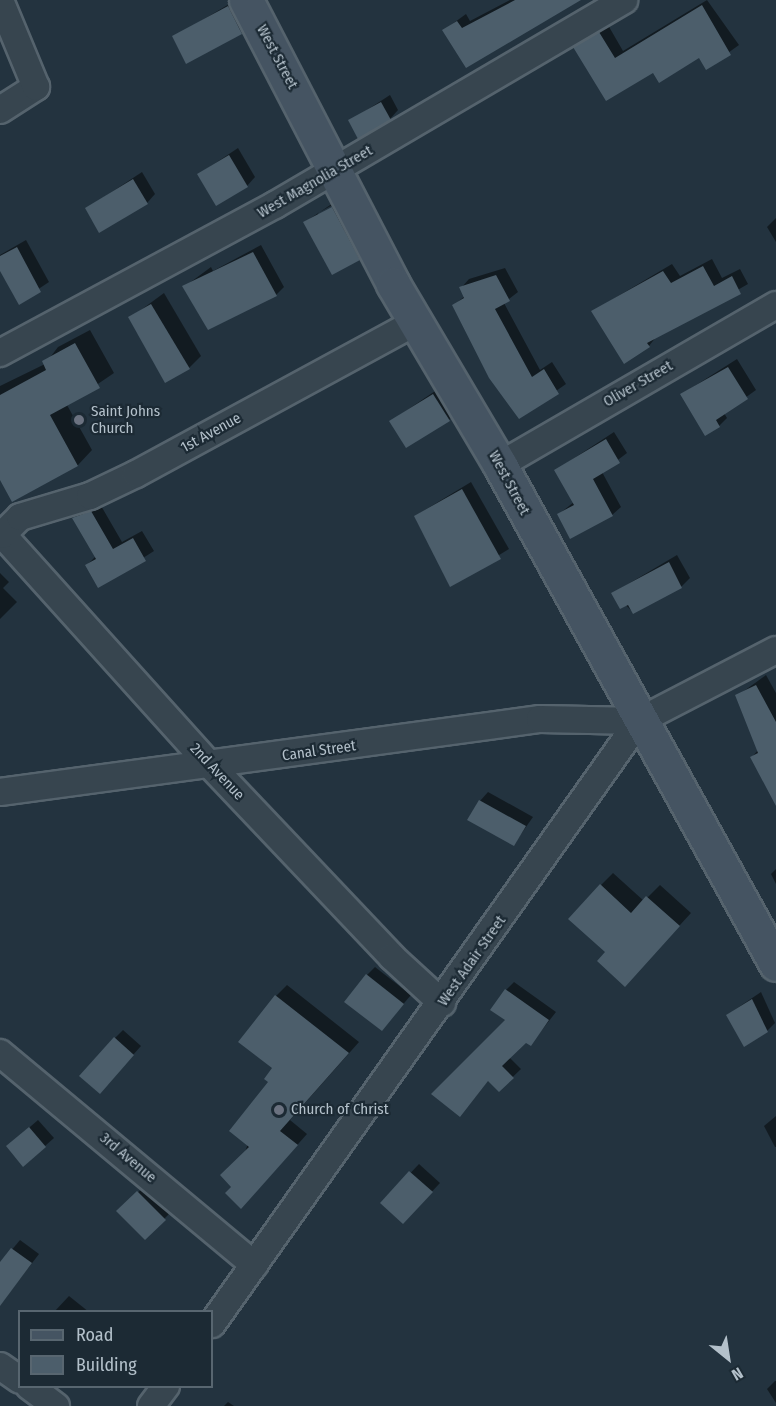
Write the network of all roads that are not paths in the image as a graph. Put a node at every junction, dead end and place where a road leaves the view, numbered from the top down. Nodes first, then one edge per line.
1 (0, 0) edge
2 (246, 0) edge
3 (624, 0) edge
4 (0, 110) edge
5 (336, 168) junction
6 (776, 305) edge
7 (418, 321) junction
8 (0, 353) edge
9 (500, 465) junction
10 (1, 534) edge
11 (776, 650) edge
12 (639, 722) junction
13 (211, 766) junction
14 (0, 792) edge
15 (776, 964) edge
16 (442, 1003) junction
17 (0, 1053) edge
18 (254, 1265) junction
19 (213, 1323) edge
20 (0, 1366) edge
21 (18, 1379) edge
22 (32, 1388) edge
23 (165, 1388) edge
24 (57, 1406) edge
25 (152, 1406) edge

1 - 4 street
2 - 5 street, West Street
3 - 5 street, West Magnolia Street
5 - 7 street, West Street
5 - 8 street, West Magnolia Street
6 - 9 street, Oliver Street
7 - 9 street, West Street
7 - 10 street, 1st Avenue
9 - 12 street, West Street
10 - 13 street, 2nd Avenue
11 - 12 street, West Adair Street
12 - 13 street, Canal Street
12 - 15 street, West Street
12 - 16 street, West Adair Street
13 - 14 street, Canal Street
13 - 16 street, 2nd Avenue
16 - 18 street, West Adair Street
17 - 18 street, 3rd Avenue
18 - 19 street, West Adair Street
20 - 21 street
22 - 24 street
23 - 25 street

